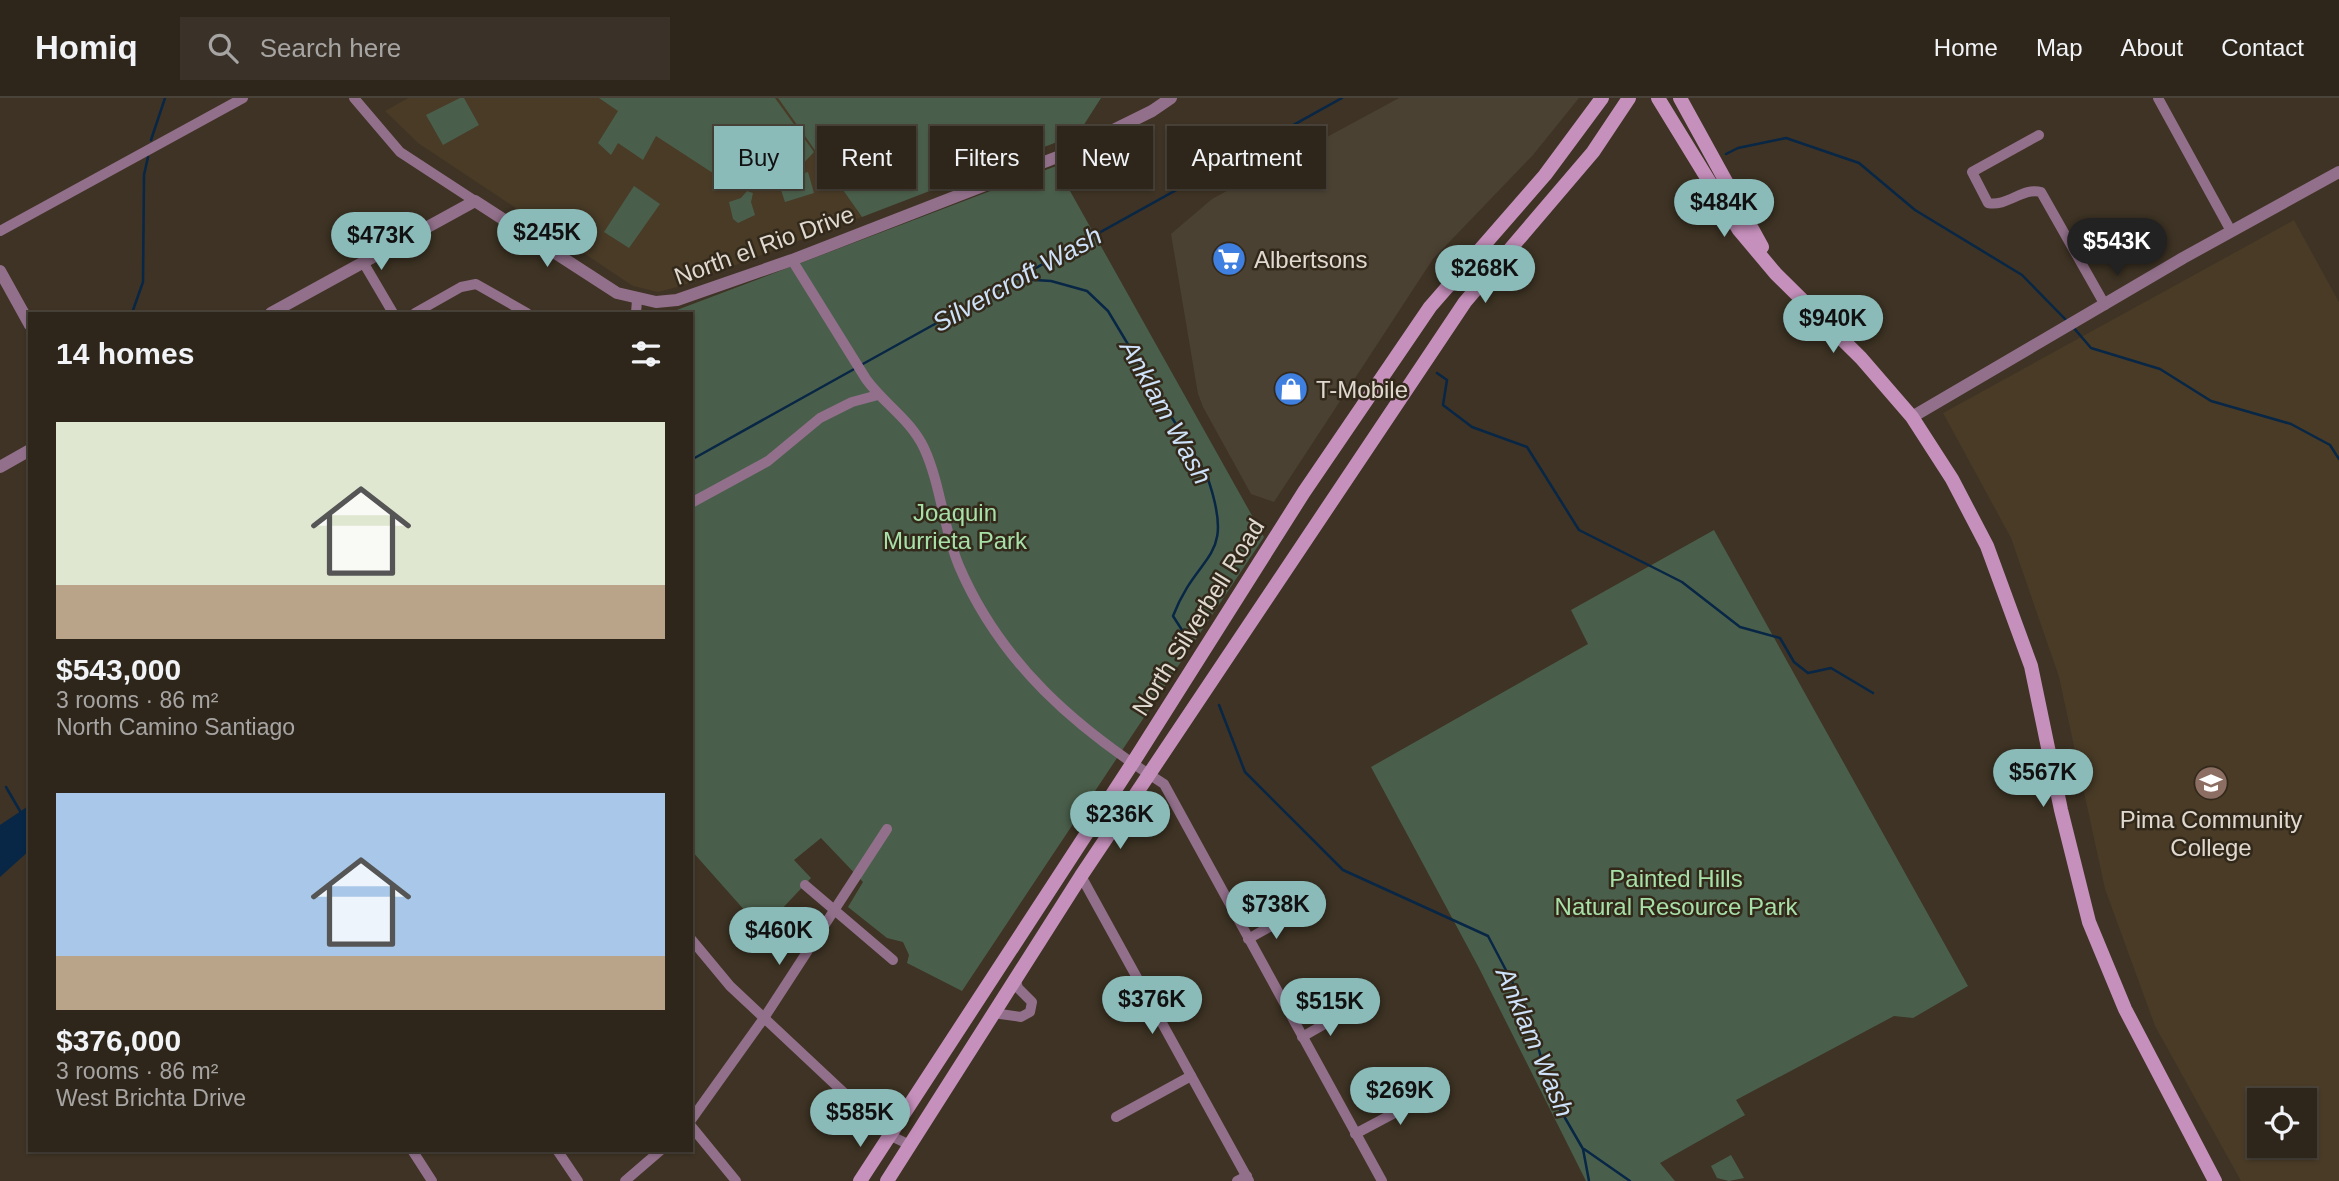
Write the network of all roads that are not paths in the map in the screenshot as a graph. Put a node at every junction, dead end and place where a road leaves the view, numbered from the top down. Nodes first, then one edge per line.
1 (243, 98) edge
2 (354, 98) edge
3 (1171, 98) edge
4 (1602, 98) edge
5 (1629, 98) edge
6 (1658, 98) edge
7 (1680, 98) edge
8 (2158, 98) edge
9 (2039, 135) dead end
10 (2339, 172) edge
11 (475, 201) junction
12 (0, 231) edge
13 (2231, 231) junction
14 (792, 260) junction
15 (363, 262) junction
16 (0, 271) edge
17 (1776, 274) junction
18 (2105, 305) junction
19 (636, 307) edge
20 (273, 312) edge
21 (392, 312) edge
22 (417, 312) edge
23 (525, 312) edge
24 (28, 321) edge
25 (877, 395) junction
26 (1912, 417) junction
27 (28, 451) edge
28 (0, 467) edge
29 (693, 502) edge
30 (1132, 764) junction
31 (1150, 776) junction
32 (887, 829) dead end
33 (1066, 864) junction
34 (1081, 876) junction
35 (805, 885) dead end
36 (834, 911) junction
37 (1289, 916) dead end
38 (1248, 939) junction
39 (693, 941) edge
40 (893, 960) dead end
41 (1015, 978) junction
42 (993, 1013) junction
43 (1344, 1013) dead end
44 (764, 1018) junction
45 (1302, 1037) junction
46 (1191, 1076) junction
47 (1430, 1094) dead end
48 (693, 1117) edge
49 (1116, 1117) dead end
50 (693, 1128) edge
51 (1355, 1134) junction
52 (889, 1135) junction
53 (910, 1145) junction
54 (413, 1152) edge
55 (557, 1152) edge
56 (659, 1152) edge
57 (1244, 1179) edge
58 (432, 1181) edge
59 (578, 1181) edge
60 (625, 1181) edge
61 (736, 1181) edge
62 (860, 1181) edge
63 (887, 1181) edge
64 (1381, 1181) edge
65 (2215, 1181) edge

1 - 12 street
2 - 11 street
3 - 14 street, North el Rio Drive
4 - 30 main road, North Silverbell Road
5 - 31 main road, North Silverbell Road
6 - 17 main road
7 - 17 main road
8 - 13 street
9 - 18 street
10 - 13 street
11 - 15 street
11 - 19 street
13 - 18 street
14 - 19 street, North el Rio Drive
14 - 25 street
15 - 20 street
15 - 21 street
16 - 24 street
17 - 26 main road
18 - 26 street
22 - 23 street
25 - 29 street
25 - 30 street
26 - 65 main road
27 - 28 street
30 - 31 street
30 - 33 main road, North Silverbell Road
31 - 34 main road, North Silverbell Road
31 - 38 street
32 - 36 street
33 - 34 main road
33 - 52 main road, North Silverbell Road
34 - 41 main road, North Silverbell Road
34 - 46 street
35 - 36 street
36 - 40 street
36 - 44 street
37 - 38 street
38 - 45 street
39 - 44 street
41 - 42 main road, North Silverbell Road
41 - 42 street
42 - 53 main road, North Silverbell Road
43 - 45 street
44 - 48 street
44 - 52 street
45 - 51 street
46 - 49 street
46 - 57 street
47 - 51 street
50 - 61 street
51 - 64 street
52 - 53 street
52 - 62 main road, North Silverbell Road
53 - 63 main road, North Silverbell Road
54 - 58 street
55 - 59 street
56 - 60 street

